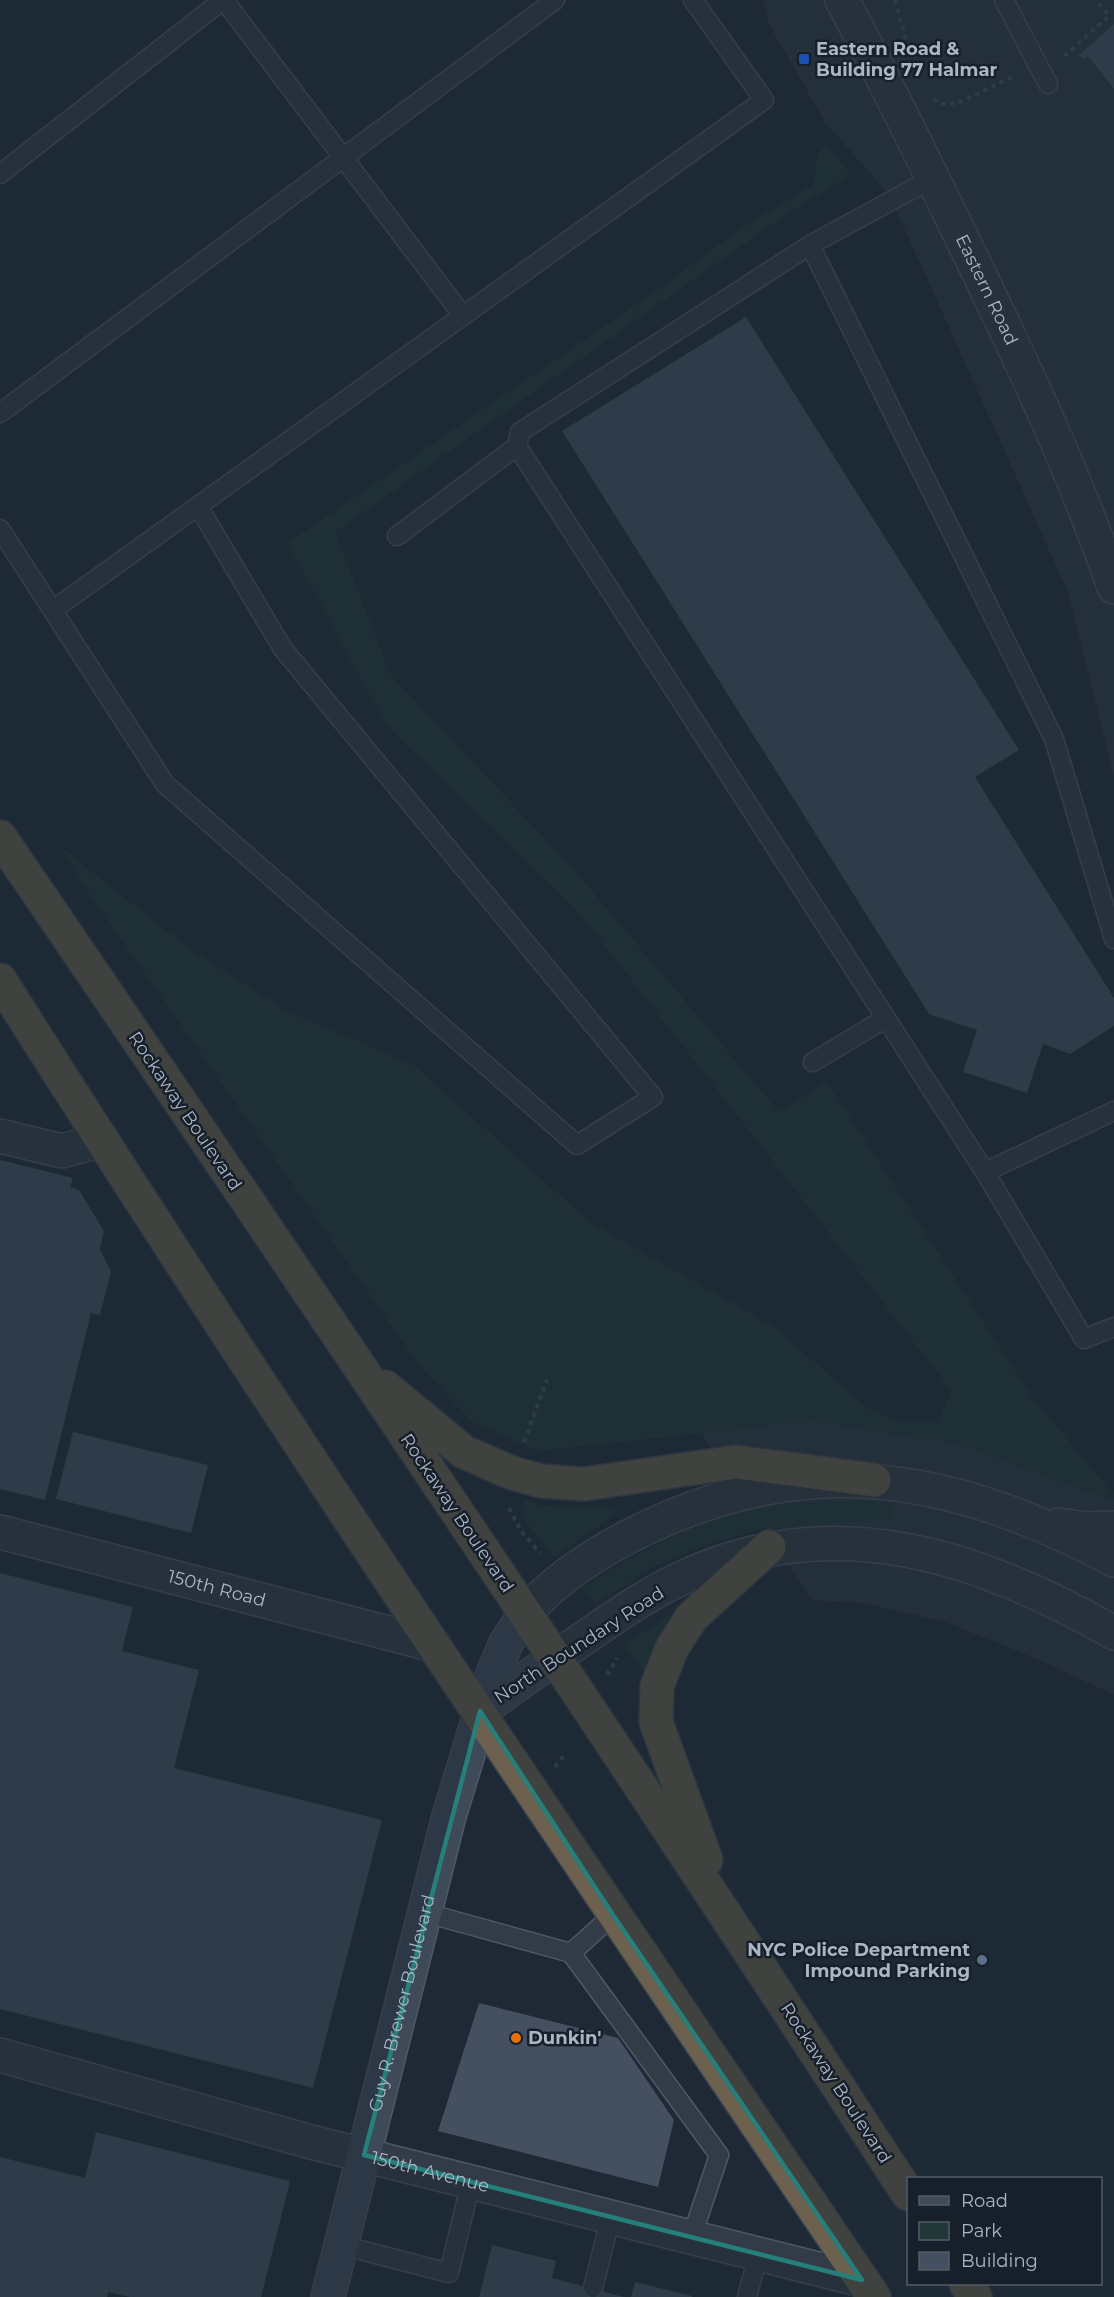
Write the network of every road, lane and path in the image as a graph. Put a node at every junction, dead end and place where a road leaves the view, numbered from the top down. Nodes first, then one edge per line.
1 (224, 0) edge
2 (555, 0) edge
3 (693, 0) edge
4 (842, 0) edge
5 (895, 0) edge
6 (1004, 0) edge
7 (1096, 0) edge
8 (909, 52) dead end
9 (1063, 56) dead end
10 (1016, 75) dead end
11 (1048, 84) dead end
12 (930, 91) dead end
13 (343, 158) junction
14 (0, 174) edge
15 (933, 178) junction
16 (810, 245) junction
17 (464, 316) junction
18 (0, 413) edge
19 (517, 446) junction
20 (198, 506) junction
21 (0, 528) edge
22 (397, 536) dead end
23 (1114, 587) edge
24 (53, 610) junction
25 (0, 837) edge
26 (1114, 939) edge
27 (0, 980) edge
28 (886, 1018) junction
29 (813, 1062) dead end
30 (1114, 1111) edge
31 (0, 1136) edge
32 (102, 1140) junction
33 (985, 1172) junction
34 (1114, 1327) edge
35 (356, 1363) junction
36 (546, 1380) dead end
37 (523, 1446) dead end
38 (874, 1480) junction
39 (506, 1499) dead end
40 (1030, 1520) junction
41 (1114, 1527) edge
42 (0, 1532) edge
43 (769, 1547) junction
44 (1114, 1560) edge
45 (547, 1562) dead end
46 (525, 1614) junction
47 (1114, 1633) edge
48 (434, 1645) junction
49 (613, 1650) dead end
50 (555, 1658) junction
51 (604, 1680) dead end
52 (480, 1711) junction
53 (564, 1755) dead end
54 (553, 1771) dead end
55 (725, 1912) junction
56 (426, 1913) junction
57 (613, 1916) junction
58 (571, 1953) junction
59 (0, 2055) edge
60 (364, 2155) junction
61 (471, 2182) junction
62 (907, 2191) edge
63 (611, 2216) junction
64 (692, 2236) junction
65 (341, 2245) junction
66 (759, 2252) junction
67 (593, 2288) dead end
68 (868, 2288) edge
69 (328, 2297) edge
70 (747, 2297) edge

1 - 13 lane
1 - 14 lane
2 - 13 lane
3 - 17 lane
4 - 15 street, Eastern Road
5 - 8 path
6 - 11 lane
7 - 9 path
10 - 12 path
13 - 17 lane
13 - 18 lane
15 - 16 lane
15 - 23 street, Eastern Road
16 - 19 lane
16 - 26 lane
17 - 20 lane
19 - 22 lane
19 - 28 lane
20 - 24 lane
20 - 24 lane
21 - 24 lane
25 - 35 highway, Rockaway Boulevard
27 - 32 highway
28 - 29 lane
28 - 33 lane
30 - 33 lane
31 - 32 street
32 - 48 highway
33 - 34 lane
35 - 38 highway
35 - 46 highway, Rockaway Boulevard
36 - 37 path
38 - 40 street, North Boundary Road
38 - 46 street, North Boundary Road
39 - 45 path
40 - 41 street
40 - 44 street, North Boundary Road
42 - 48 street, 150th Road
43 - 47 street, North Boundary Road
43 - 50 street, North Boundary Road
43 - 55 highway
46 - 50 highway, Rockaway Boulevard
46 - 52 main road, North Boundary Road
48 - 52 highway
49 - 51 path
50 - 52 main road, North Boundary Road
50 - 55 highway, Rockaway Boulevard
52 - 56 main road, Guy R. Brewer Boulevard
52 - 57 highway
53 - 54 path
55 - 62 highway, Rockaway Boulevard
56 - 58 lane
56 - 60 main road, Guy R. Brewer Boulevard
57 - 58 lane
57 - 68 highway
58 - 64 lane
59 - 60 street, 150th Avenue
60 - 61 street, 150th Avenue
60 - 65 main road, Guy R. Brewer Boulevard
61 - 63 street, 150th Avenue
61 - 65 lane
63 - 64 street, 150th Avenue
63 - 67 lane
64 - 66 street, 150th Avenue
65 - 69 main road, Guy R. Brewer Boulevard
66 - 68 street, 150th Avenue
66 - 70 lane

